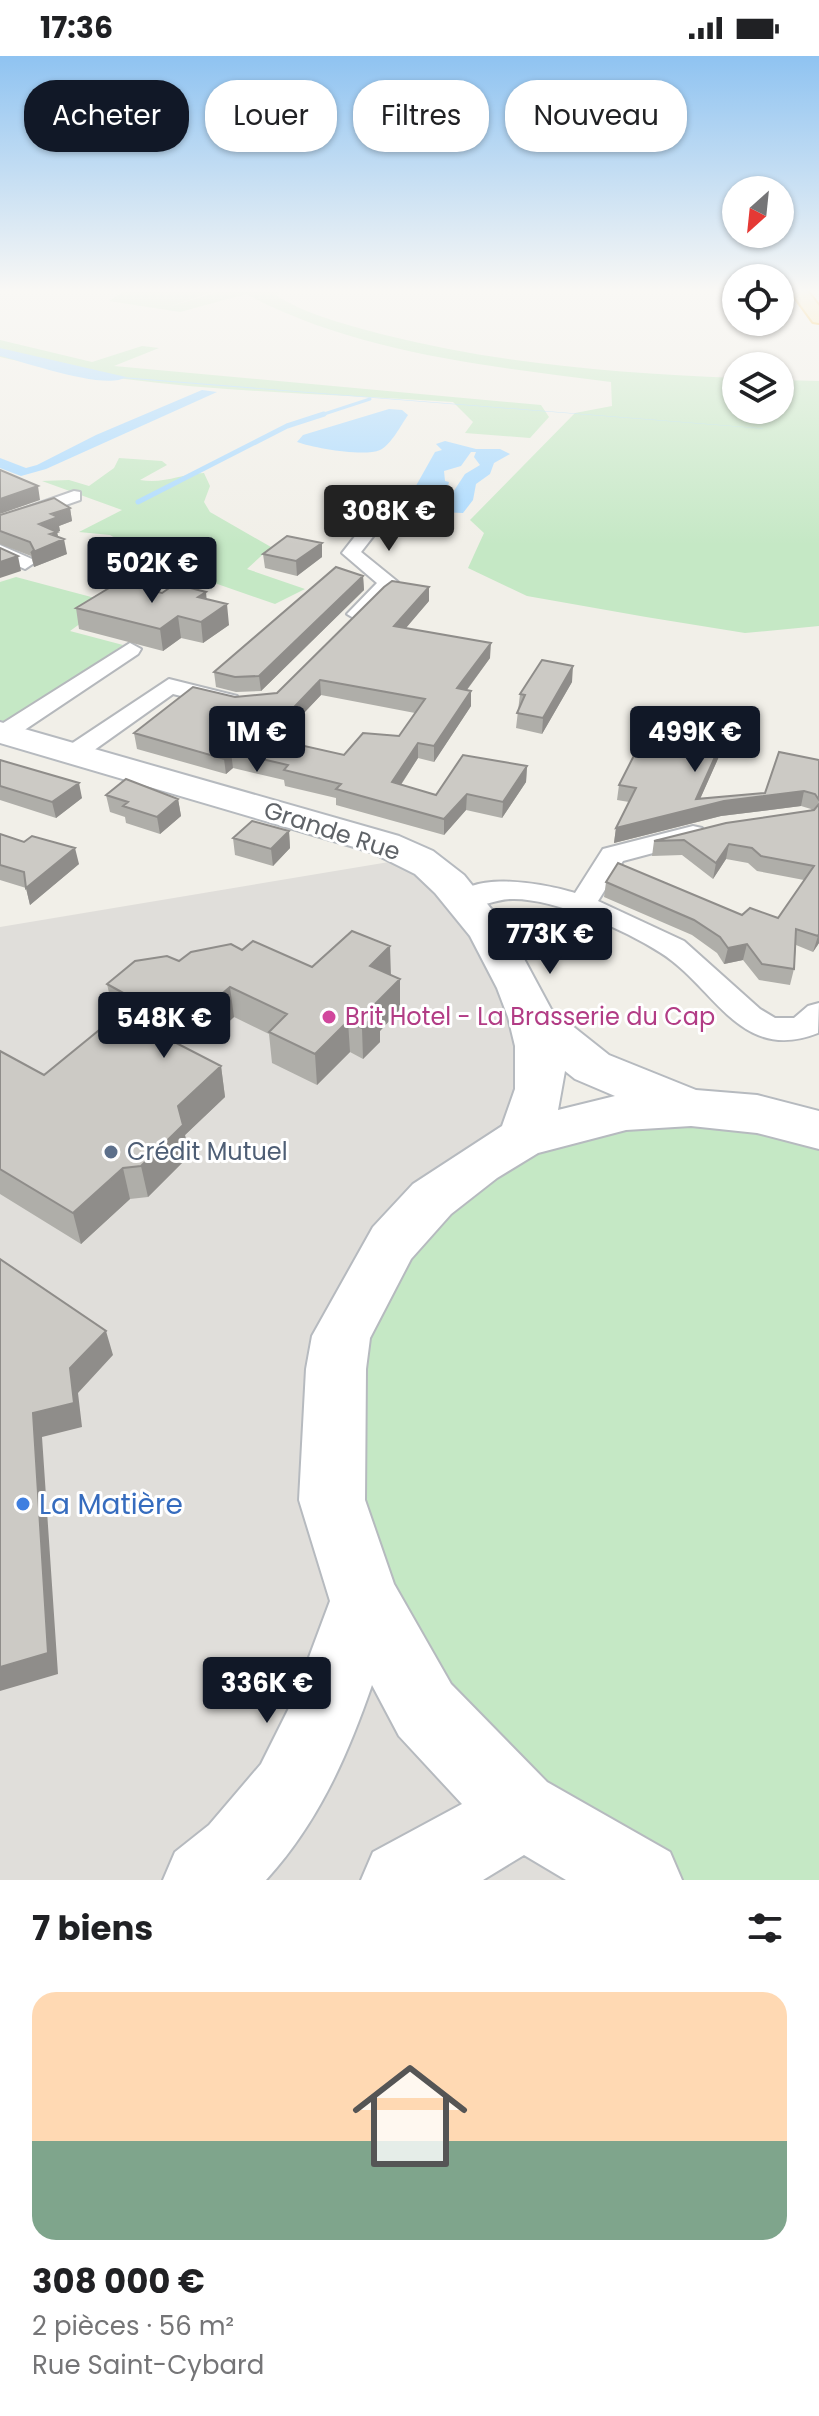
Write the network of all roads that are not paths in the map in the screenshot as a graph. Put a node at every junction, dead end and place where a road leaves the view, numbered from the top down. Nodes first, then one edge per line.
1 (74, 496) dead end
2 (0, 506) edge
3 (21, 515) junction
4 (0, 523) edge
5 (373, 525) dead end
6 (0, 551) edge
7 (25, 563) dead end
8 (337, 635) edge
9 (130, 649) dead end
10 (247, 702) edge
11 (1, 734) edge
12 (74, 753) junction
13 (721, 827) edge
14 (465, 901) junction
15 (580, 907) junction
16 (817, 1017) edge
17 (533, 1019) junction
18 (691, 1108) junction
19 (819, 1130) edge
20 (523, 1138) junction
21 (365, 1601) junction
22 (520, 1809) junction
23 (203, 1880) edge
24 (401, 1880) edge
25 (642, 1880) edge

1 - 3 street
2 - 3 street
3 - 4 street
5 - 8 street
6 - 7 street
9 - 11 street
10 - 12 street
11 - 12 street, Grande Rue
12 - 14 street, Grande Rue
13 - 15 street
14 - 15 street
14 - 17 street, Grande Rue
15 - 16 street
17 - 18 street, Grande Rue
17 - 20 street, Grande Rue
18 - 19 street
18 - 20 street
20 - 21 street
21 - 22 street
21 - 23 street
22 - 24 street
22 - 25 street

